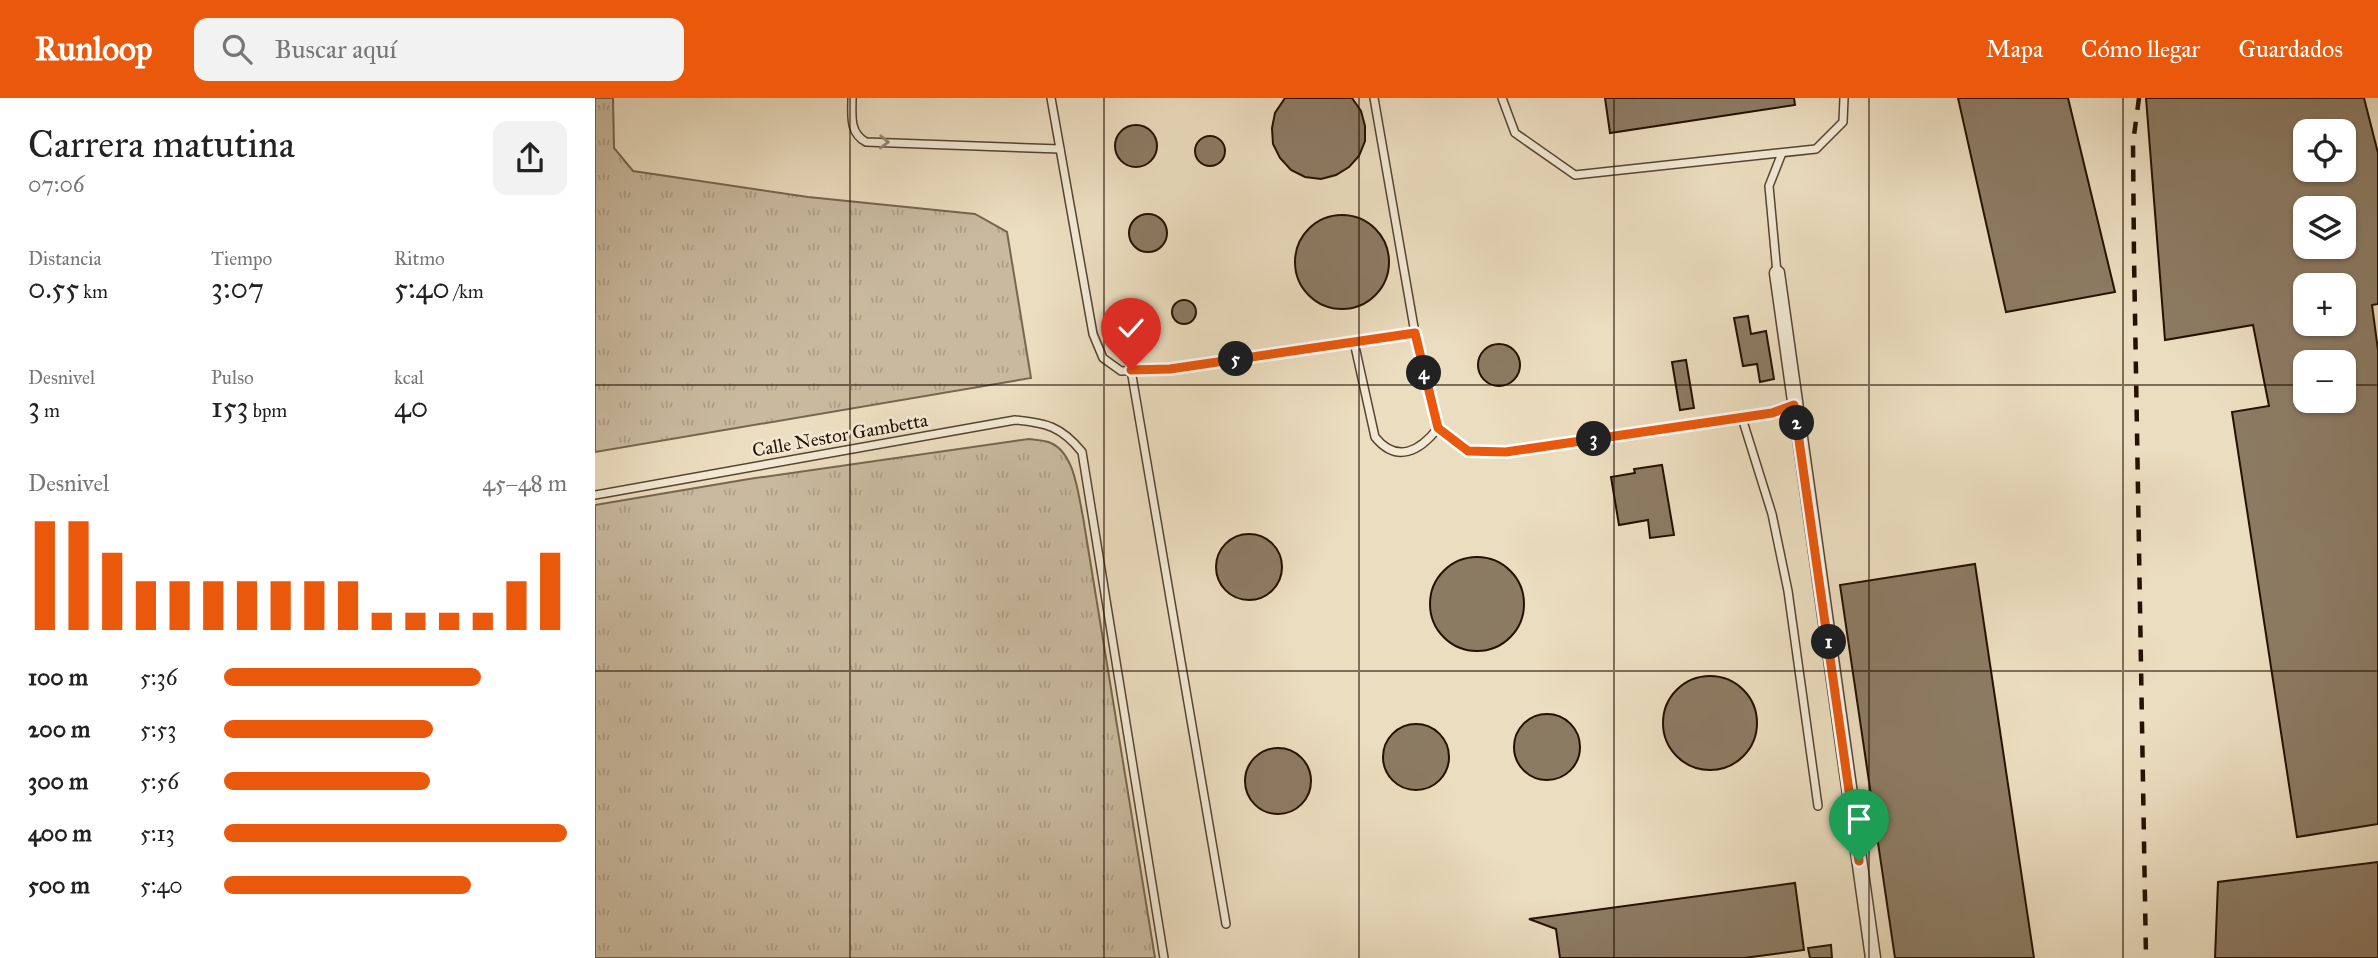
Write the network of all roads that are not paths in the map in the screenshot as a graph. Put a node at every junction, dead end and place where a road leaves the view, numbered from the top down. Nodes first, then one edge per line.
1 (852, 98) edge
2 (1051, 98) edge
3 (1374, 98) edge
4 (1502, 98) edge
5 (1844, 98) edge
6 (1060, 149) junction
7 (1782, 153) junction
8 (1777, 273) joint
9 (1415, 333) junction
10 (1354, 342) junction
11 (1131, 370) junction
12 (1794, 405) junction
13 (1742, 418) junction
14 (1438, 428) junction
15 (595, 495) edge
16 (1818, 806) dead end
17 (1226, 924) dead end
18 (1164, 958) edge
19 (1873, 958) edge

1 -> 6 lane
2 - 6 lane
3 - 9 lane
4 - 7 lane
5 - 7 lane
6 - 11 lane
7 - 8 lane
8 - 12 street
9 - 10 lane
9 - 14 lane
10 - 11 lane
10 - 14 lane
11 - 17 lane
12 - 13 lane
12 - 19 street
13 - 14 lane
13 - 16 lane
15 - 18 lane, Calle Nestor Gambetta

